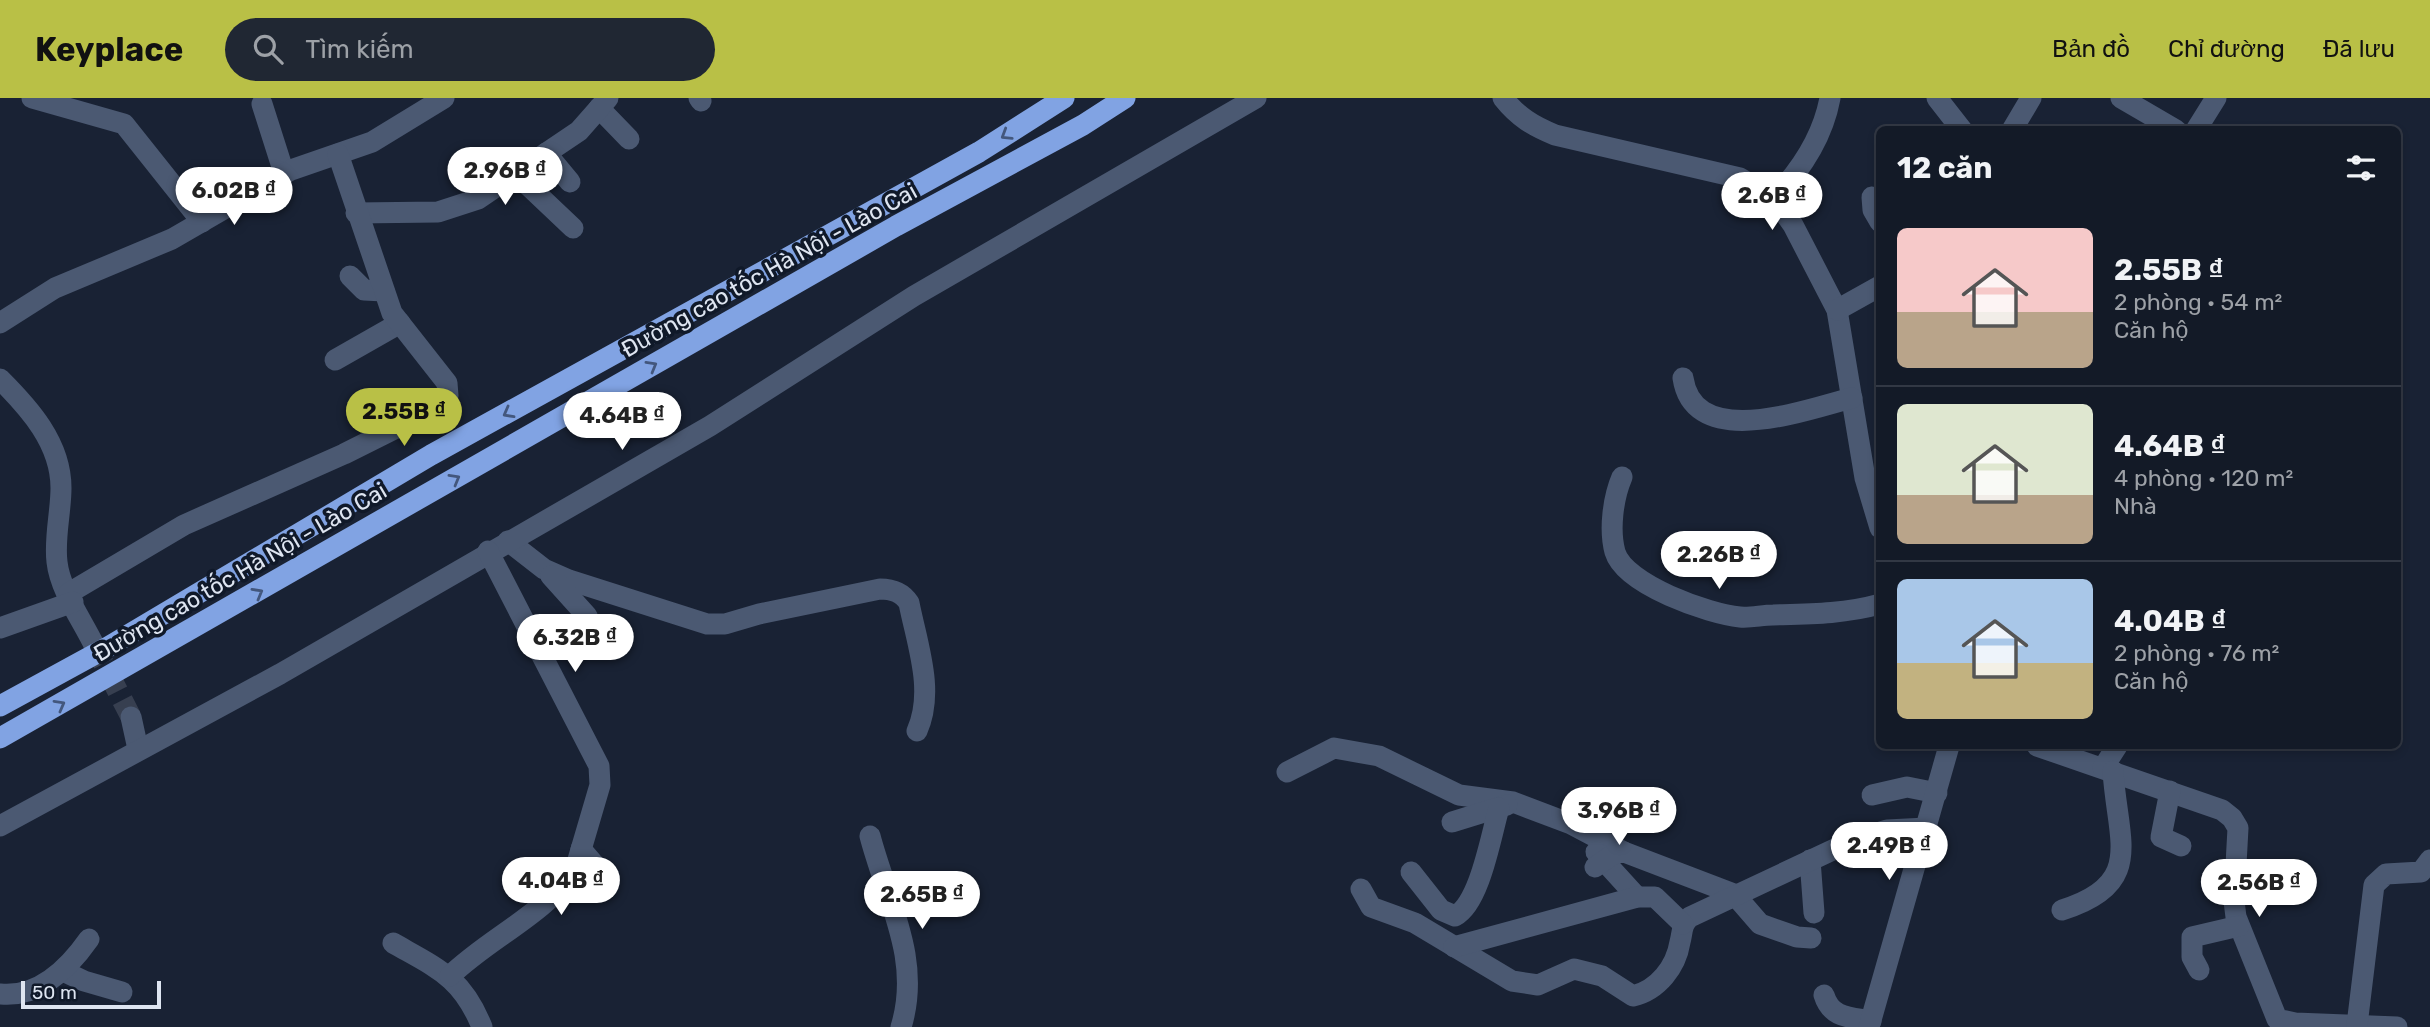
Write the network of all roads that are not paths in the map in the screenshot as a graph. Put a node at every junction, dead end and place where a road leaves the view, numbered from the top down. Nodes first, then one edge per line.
1 (32, 98) edge
2 (444, 98) edge
3 (1064, 98) edge
4 (1125, 98) edge
5 (1256, 98) edge
6 (1503, 98) edge
7 (1830, 98) edge
8 (1937, 98) edge
9 (2031, 98) edge
10 (2121, 98) edge
11 (2216, 98) edge
12 (604, 103) edge
13 (262, 104) dead end
14 (1959, 126) edge
15 (2014, 126) edge
16 (2169, 126) edge
17 (2198, 126) edge
18 (629, 139) dead end
19 (547, 153) junction
20 (338, 154) junction
21 (284, 173) junction
22 (516, 174) junction
23 (570, 182) dead end
24 (1872, 197) dead end
25 (1774, 198) junction
26 (356, 212) junction
27 (395, 212) junction
28 (1876, 216) edge
29 (202, 222) junction
30 (421, 224) dead end
31 (573, 228) dead end
32 (350, 276) dead end
33 (1876, 288) edge
34 (384, 291) junction
35 (1837, 310) junction
36 (0, 323) edge
37 (400, 323) junction
38 (335, 359) dead end
39 (1683, 378) dead end
40 (0, 379) edge
41 (1852, 398) junction
42 (1622, 477) dead end
43 (1876, 515) edge
44 (508, 541) junction
45 (488, 551) junction
46 (544, 569) junction
47 (71, 598) junction
48 (1876, 605) edge
49 (587, 616) dead end
50 (0, 628) edge
51 (94, 645) tunnel mouth
52 (0, 706) edge
53 (131, 717) tunnel mouth
54 (918, 730) dead end
55 (0, 738) edge
56 (138, 749) junction
57 (1948, 749) edge
58 (2046, 749) edge
59 (2116, 749) edge
60 (2108, 770) junction
61 (1287, 772) dead end
62 (2170, 791) junction
63 (1937, 793) junction
64 (1872, 795) dead end
65 (1506, 805) junction
66 (1452, 822) dead end
67 (1571, 824) junction
68 (0, 826) edge
69 (1927, 828) junction
70 (870, 836) dead end
71 (2181, 846) dead end
72 (581, 849) junction
73 (1624, 852) junction
74 (1810, 860) junction
75 (2430, 860) edge
76 (1599, 864) junction
77 (1411, 872) dead end
78 (606, 878) dead end
79 (1734, 894) junction
80 (1637, 897) junction
81 (1365, 906) dead end
82 (2062, 909) dead end
83 (1814, 913) dead end
84 (1683, 924) junction
85 (2239, 926) junction
86 (1811, 937) dead end
87 (89, 939) dead end
88 (393, 943) dead end
89 (1454, 947) junction
90 (2199, 970) dead end
91 (63, 971) junction
92 (450, 975) junction
93 (122, 992) dead end
94 (0, 994) edge
95 (1824, 995) dead end
96 (1870, 1024) edge
97 (2316, 1025) edge
98 (2357, 1025) edge
99 (482, 1027) edge
100 (901, 1027) edge
101 (2397, 1027) edge

1 - 29 street
2 - 20 street
3 -> 52 highway, Đường cao tốc Hà Nội - Lào Cai
55 -> 4 highway, Đường cao tốc Hà Nội - Lào Cai
5 - 44 street
6 - 25 street
7 - 25 street
8 - 14 street
9 - 15 street
10 - 16 street
11 - 17 street
12 - 18 street
12 - 19 street
13 - 21 street
19 - 22 street
19 - 23 street
20 - 21 street
20 - 26 street
21 - 29 street
22 - 27 street
22 - 31 street
24 - 28 street
25 - 35 street
26 - 27 street
26 - 34 street
27 - 30 street
29 - 36 street
32 - 34 street
33 - 35 street
34 - 37 street
35 - 41 street
37 - 38 street
37 - 47 street
39 - 41 street
40 - 47 street
41 - 43 street
42 - 48 street
44 - 45 street
44 - 46 street
45 - 56 street
45 - 72 street
46 - 49 street
46 - 54 street
47 - 50 street
47 - 51 street
53 - 56 street
56 - 68 street
57 - 63 street
58 - 60 street
59 - 60 street
60 - 62 street
60 - 82 street
61 - 65 street
62 - 71 street
62 - 85 street
63 - 64 street
63 - 69 street
65 - 66 street
65 - 67 street
65 - 77 street
67 - 73 street
67 - 76 street
69 - 74 street
69 - 96 street
70 - 100 street
72 - 78 street
72 - 92 street
73 - 76 street
73 - 79 street
74 - 79 street
74 - 83 street
75 - 98 street
76 - 80 street
79 - 84 street
79 - 86 street
80 - 84 street
80 - 89 street
81 - 89 street
84 - 89 street
85 - 90 street
85 - 97 street
87 - 91 street
88 - 92 street
91 - 93 street
91 - 94 street
92 - 99 street
95 - 96 street
97 - 98 street
98 - 101 street

